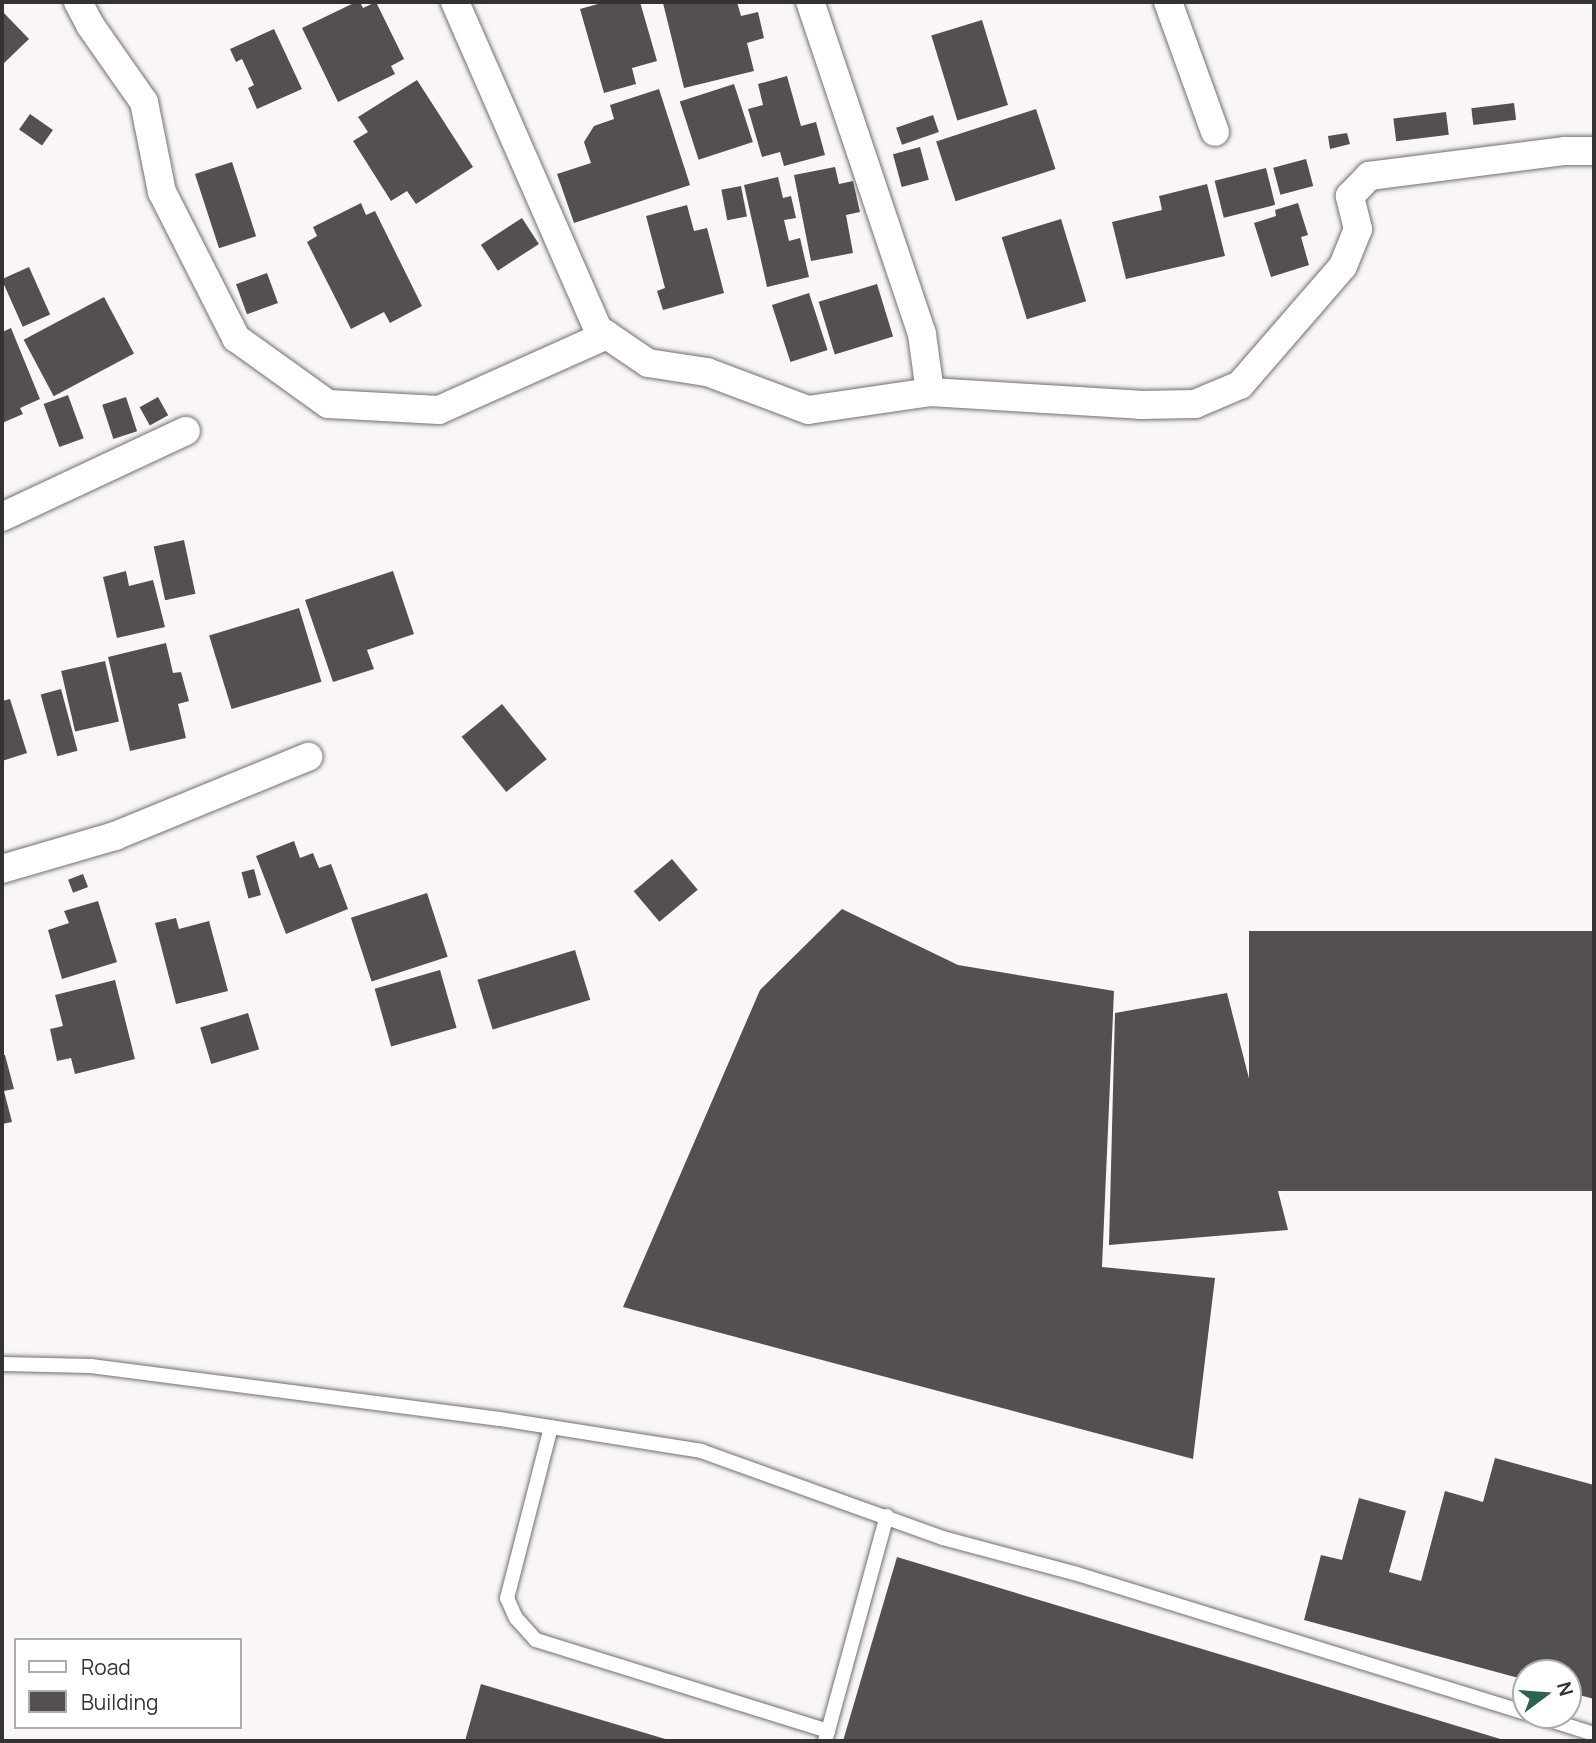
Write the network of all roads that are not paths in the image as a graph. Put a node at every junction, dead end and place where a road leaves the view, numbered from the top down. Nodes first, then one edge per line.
1 (78, 2) edge
2 (455, 2) edge
3 (810, 2) edge
4 (1168, 2) edge
5 (1215, 132) dead end
6 (1594, 150) edge
7 (607, 335) junction
8 (930, 392) junction
9 (186, 431) dead end
10 (2, 517) edge
11 (308, 757) dead end
12 (2, 869) edge
13 (2, 1364) edge
14 (551, 1427) junction
15 (887, 1516) junction
16 (1512, 1709) edge
17 (826, 1736) edge

1 - 7 street
2 - 7 street
3 - 8 street
4 - 5 street
6 - 8 street
7 - 8 street
9 - 10 street
11 - 12 street
13 - 14 lane
14 - 15 lane
14 - 17 lane
15 - 16 lane
15 - 17 lane

